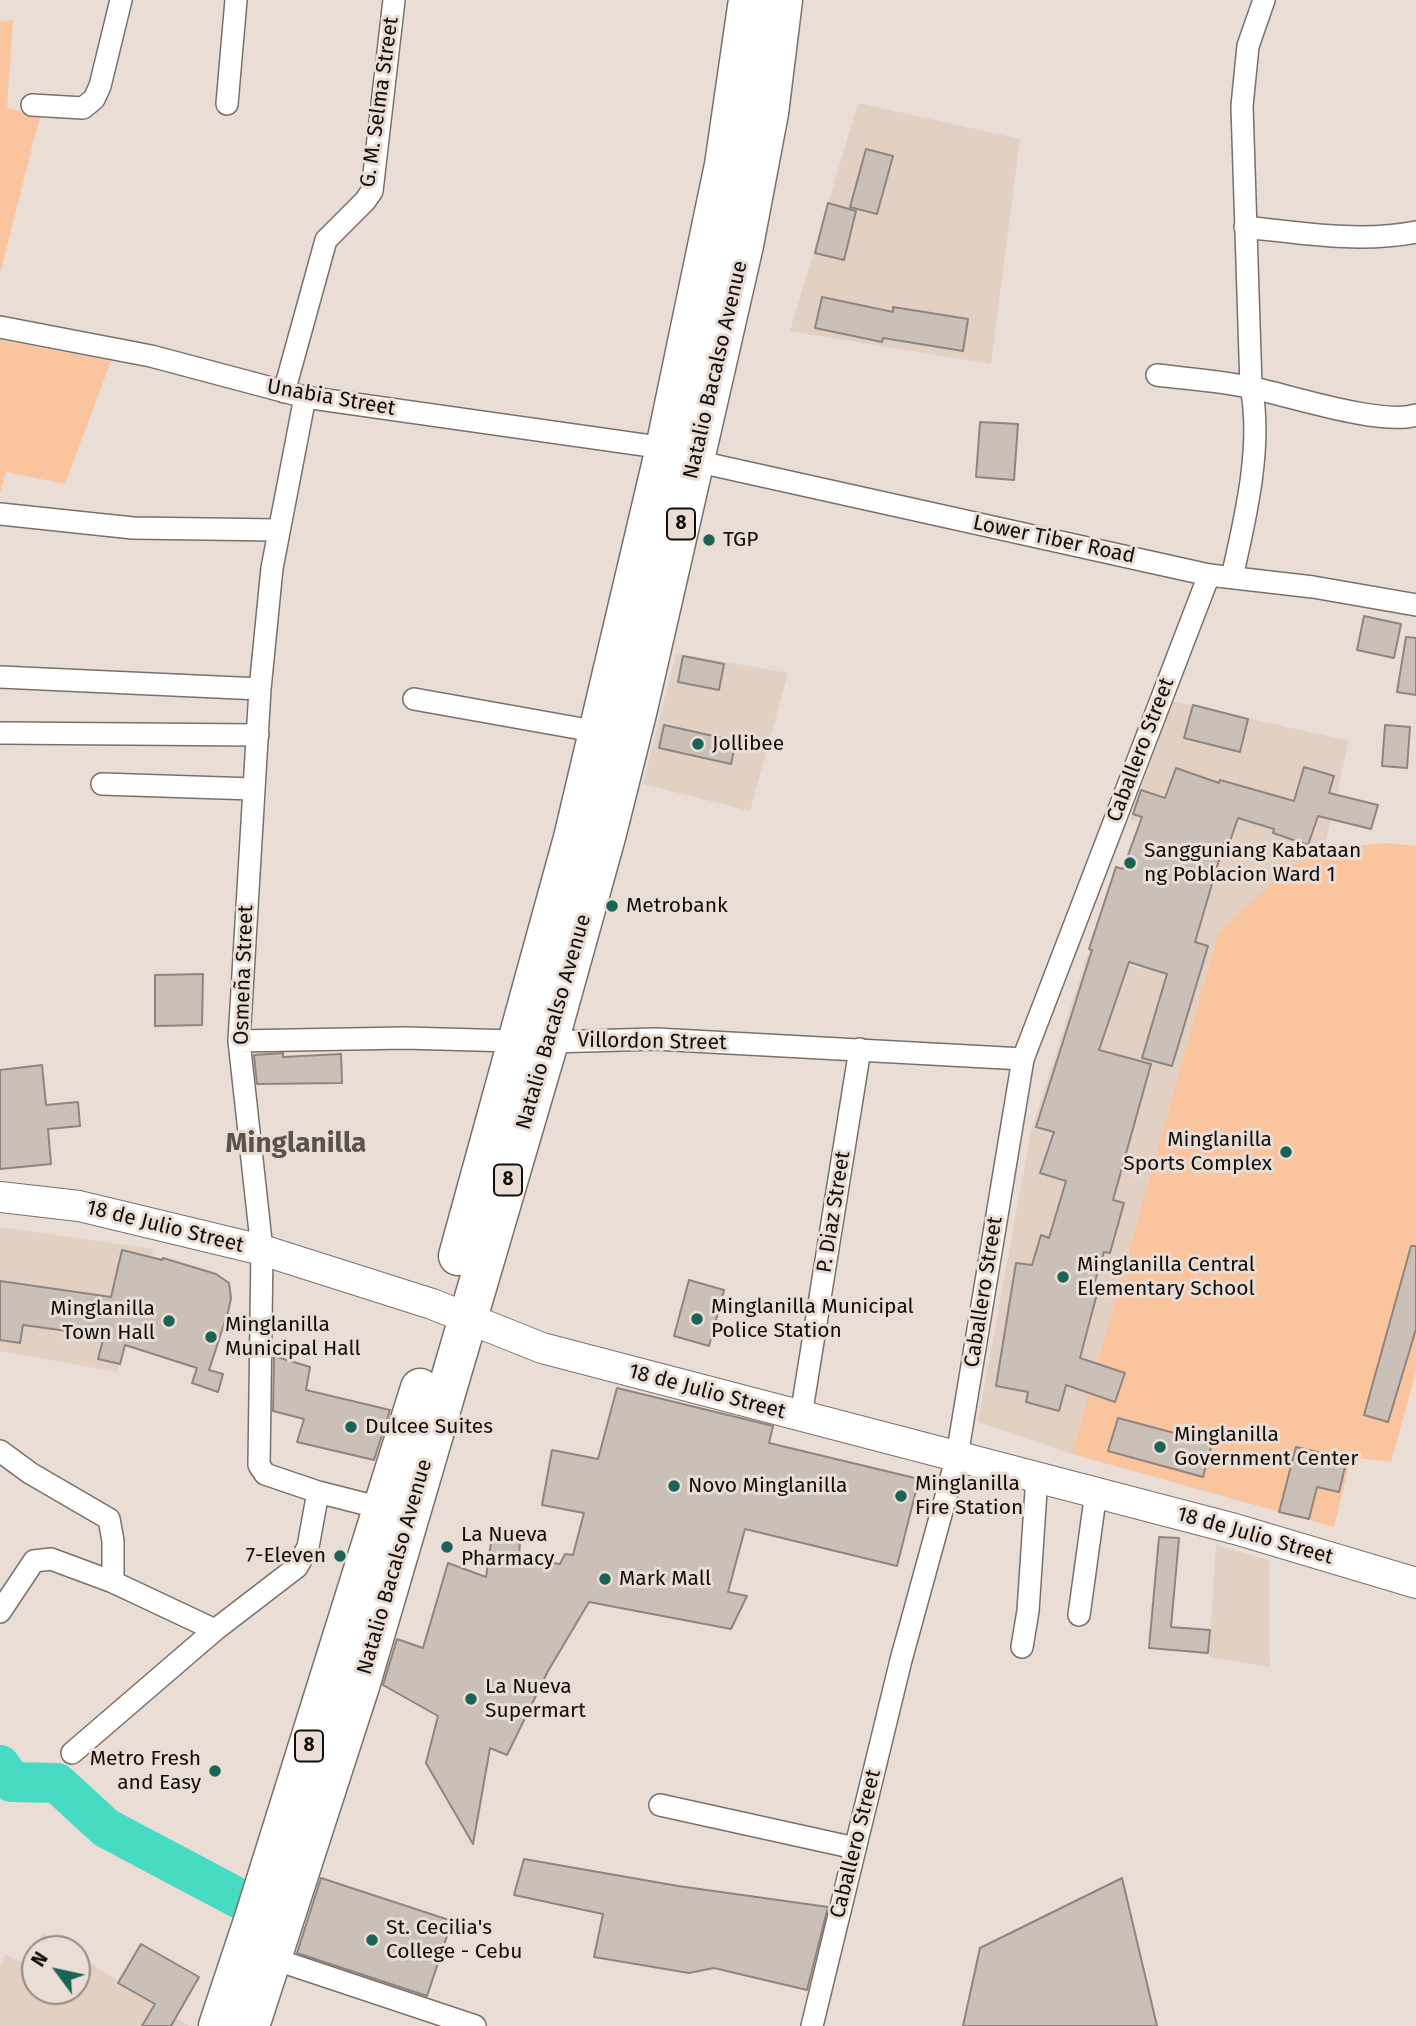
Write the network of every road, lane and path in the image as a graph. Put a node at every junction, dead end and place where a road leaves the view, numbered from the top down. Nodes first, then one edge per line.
1 (121, 0) edge
2 (236, 0) edge
3 (394, 0) edge
4 (748, 0) edge
5 (783, 0) edge
6 (1264, 0) edge
7 (227, 104) dead end
8 (32, 105) dead end
9 (1245, 227) junction
10 (1416, 232) edge
11 (0, 327) edge
12 (1157, 375) dead end
13 (1251, 387) junction
14 (284, 392) junction
15 (305, 397) junction
16 (1416, 415) edge
17 (680, 455) junction
18 (0, 514) edge
19 (278, 530) junction
20 (1209, 575) junction
21 (1232, 577) junction
22 (1416, 605) edge
23 (0, 677) edge
24 (260, 689) junction
25 (414, 699) dead end
26 (599, 732) junction
27 (0, 733) edge
28 (258, 734) junction
29 (102, 784) dead end
30 (253, 789) junction
31 (239, 1041) junction
32 (533, 1041) junction
33 (860, 1049) junction
34 (1023, 1059) junction
35 (0, 1197) edge
36 (262, 1250) junction
37 (456, 1313) junction
38 (801, 1416) junction
39 (0, 1451) edge
40 (957, 1456) junction
41 (1037, 1476) junction
42 (318, 1492) junction
43 (1096, 1492) junction
44 (382, 1508) junction
45 (113, 1582) junction
46 (1416, 1583) edge
47 (0, 1612) edge
48 (1079, 1615) dead end
49 (215, 1630) junction
50 (1022, 1647) dead end
51 (72, 1753) dead end
52 (660, 1805) dead end
53 (855, 1848) junction
54 (271, 1958) junction
55 (218, 2026) edge
56 (250, 2026) edge
57 (475, 2026) edge
58 (812, 2026) edge

1 - 8 street
2 - 7 street
3 - 14 street, G. M. Selma Street
4 - 17 highway, Natalio Bacalso Avenue / 8
5 - 17 highway, Natalio Bacalso Avenue / 8
6 - 9 street
9 - 10 street
9 - 13 street
11 - 14 street, Unabia Street
12 - 13 street
13 - 16 street
13 - 21 street
14 - 15 street, Unabia Street
15 - 17 street, Unabia Street
15 - 19 street, Osmeña Street
17 - 20 street, Lower Tiber Road
17 - 26 highway, Natalio Bacalso Avenue / 8
17 - 32 highway, Natalio Bacalso Avenue / 8
18 - 19 street
19 - 24 street, Osmeña Street
20 - 21 street, Lower Tiber Road
20 - 34 street, Caballero Street
21 - 22 street, Lower Tiber Road
23 - 24 street
24 - 28 street, Osmeña Street
25 - 26 street
26 - 32 highway, Natalio Bacalso Avenue / 8
27 - 28 street
28 - 30 street, Osmeña Street
29 - 30 street
30 - 31 street, Osmeña Street
31 - 32 street, Villordon Street
31 - 36 street, Osmeña Street
32 - 33 street, Villordon Street
32 - 37 highway, Natalio Bacalso Avenue / 8
33 - 34 street, Villordon Street
33 - 38 street, P. Diaz Street
34 - 40 street, Caballero Street
35 - 36 street, 18 de Julio Street
36 - 37 street, 18 de Julio Street
36 - 42 street, Osmeña Street
37 - 38 street, 18 de Julio Street
37 - 44 highway, Natalio Bacalso Avenue / 8
37 - 54 highway, Natalio Bacalso Avenue / 8
38 - 40 street, 18 de Julio Street
39 - 45 street
40 - 41 street, 18 de Julio Street
40 - 53 street, Caballero Street
41 - 43 street, 18 de Julio Street
41 - 50 street
42 - 44 street, Osmeña Street
42 - 49 street
43 - 46 street, 18 de Julio Street
43 - 48 street
44 - 55 highway, Natalio Bacalso Avenue / 8
45 - 47 street
45 - 49 street
49 - 51 street
52 - 53 street
53 - 58 street, Caballero Street
54 - 56 highway, Natalio Bacalso Avenue / 8
54 - 57 street

